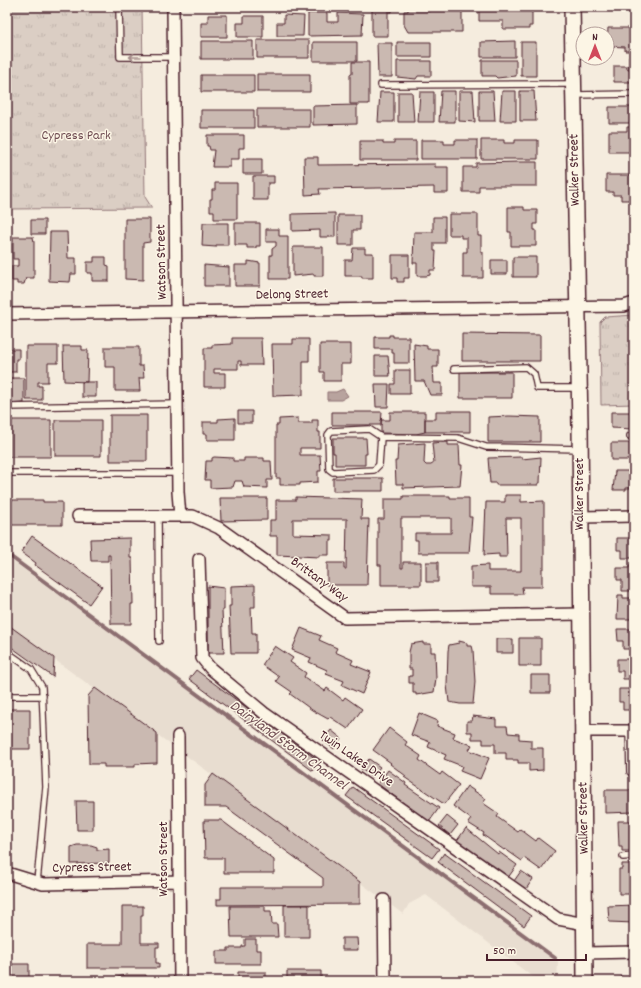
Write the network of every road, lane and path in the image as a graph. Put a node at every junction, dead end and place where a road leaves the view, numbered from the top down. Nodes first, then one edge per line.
1 (119, 7) edge
2 (173, 7) edge
3 (572, 7) edge
4 (174, 58) junction
5 (381, 85) dead end
6 (574, 89) junction
7 (634, 94) edge
8 (634, 303) edge
9 (578, 306) junction
10 (177, 312) junction
11 (7, 314) edge
12 (454, 369) dead end
13 (579, 388) junction
14 (178, 404) junction
15 (7, 407) edge
16 (381, 437) junction
17 (580, 449) junction
18 (7, 473) edge
19 (178, 473) junction
20 (78, 516) dead end
21 (180, 516) junction
22 (634, 516) edge
23 (158, 517) junction
24 (581, 517) junction
25 (199, 559) dead end
26 (581, 614) junction
27 (159, 641) dead end
28 (7, 652) edge
29 (7, 696) edge
30 (43, 696) junction
31 (582, 731) junction
32 (632, 731) edge
33 (178, 736) dead end
34 (634, 774) edge
35 (634, 856) edge
36 (623, 857) dead end
37 (7, 873) edge
38 (179, 881) junction
39 (37, 882) junction
40 (384, 900) dead end
41 (585, 924) junction
42 (634, 952) edge
43 (585, 953) junction
44 (180, 981) edge
45 (385, 981) edge
46 (585, 981) edge

4 -> 1 lane
2 - 4 street, Watson Street
3 - 6 main road, Walker Street
4 - 10 street, Watson Street
5 - 6 lane
6 - 7 lane
6 - 9 main road, Walker Street
8 - 9 street, Delong Street
9 - 10 street, Delong Street
9 - 13 main road, Walker Street
10 - 11 street, Delong Street
10 - 14 street, Watson Street
12 - 13 lane
13 - 17 main road, Walker Street
14 - 15 lane
14 - 19 street, Watson Street
16 - 16 lane
16 - 17 lane
17 - 24 main road, Walker Street
18 - 19 lane
19 - 21 street, Watson Street
20 - 23 street, Brittany Way
21 - 23 street, Brittany Way
21 - 26 street, Brittany Way
22 - 24 street
23 - 27 lane
24 - 26 main road, Walker Street
25 - 41 street, Twin Lakes Drive
26 - 31 main road, Walker Street
28 - 30 lane
29 - 30 lane
30 - 39 lane
31 - 32 street
31 - 41 main road, Walker Street
32 - 34 lane
33 - 38 street, Watson Street
35 - 36 lane
37 - 39 street, Cypress Street
38 - 39 street, Cypress Street
38 - 44 street, Watson Street
40 - 45 street
41 - 43 main road, Walker Street
42 - 43 street
43 - 46 main road, Walker Street

